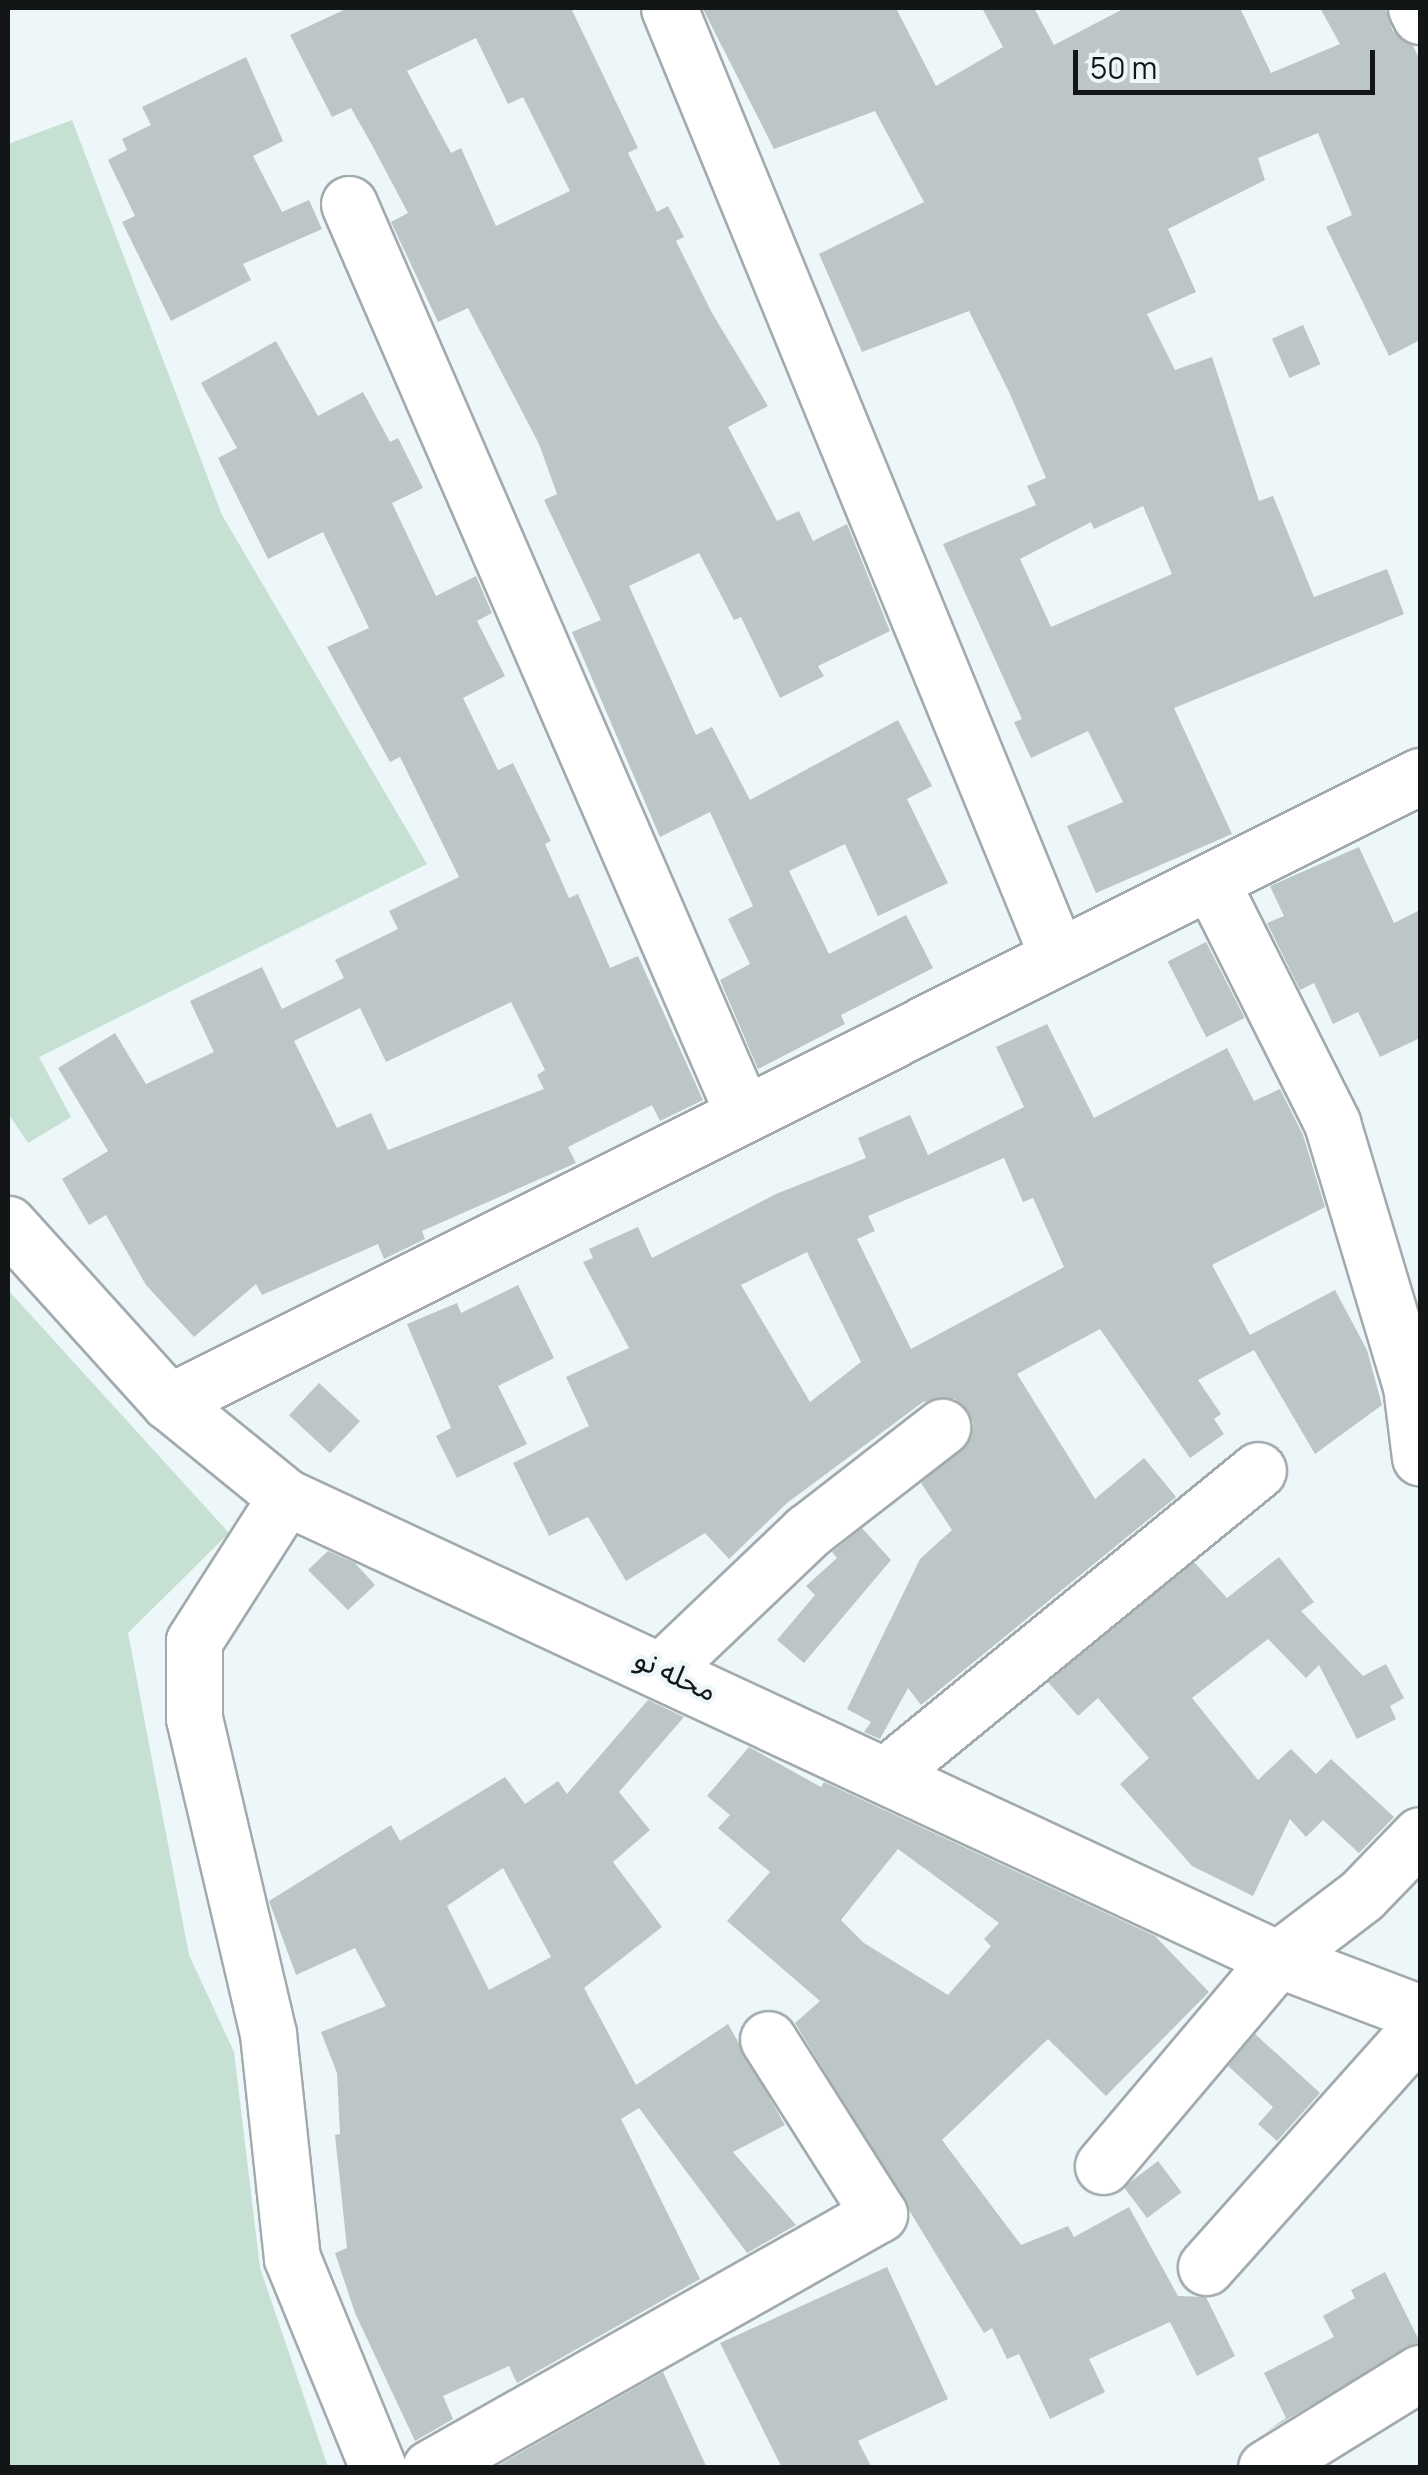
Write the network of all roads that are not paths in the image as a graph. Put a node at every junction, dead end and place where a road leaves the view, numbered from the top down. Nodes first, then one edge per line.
1 (669, 8) edge
2 (1416, 8) edge
3 (1420, 16) edge
4 (349, 204) dead end
5 (1420, 776) edge
6 (1211, 882) junction
7 (1057, 955) junction
8 (743, 1113) junction
9 (8, 1224) edge
10 (169, 1402) junction
11 (942, 1426) dead end
12 (1420, 1457) edge
13 (1258, 1470) dead end
14 (286, 1498) junction
15 (664, 1668) junction
16 (888, 1773) junction
17 (1420, 1835) edge
18 (1278, 1959) junction
19 (1420, 2013) edge
20 (1420, 2028) edge
21 (768, 2039) dead end
22 (1102, 2166) dead end
23 (1206, 2267) dead end
24 (1420, 2373) edge
25 (378, 2468) edge
26 (430, 2468) edge
27 (1266, 2468) edge

1 - 7 street
2 - 3 street
4 - 8 street
5 - 6 street
6 - 7 street
6 - 12 street
7 - 8 street
8 - 10 street
9 - 10 street, محله نو
10 - 14 street, محله نو
11 - 15 street
13 - 16 street
14 - 15 street, محله نو
14 - 25 street
15 - 16 street, محله نو
16 - 18 street, محله نو
17 - 18 street
18 - 19 street, محله نو
18 - 22 street
20 - 23 street
21 - 26 street
24 - 27 street

